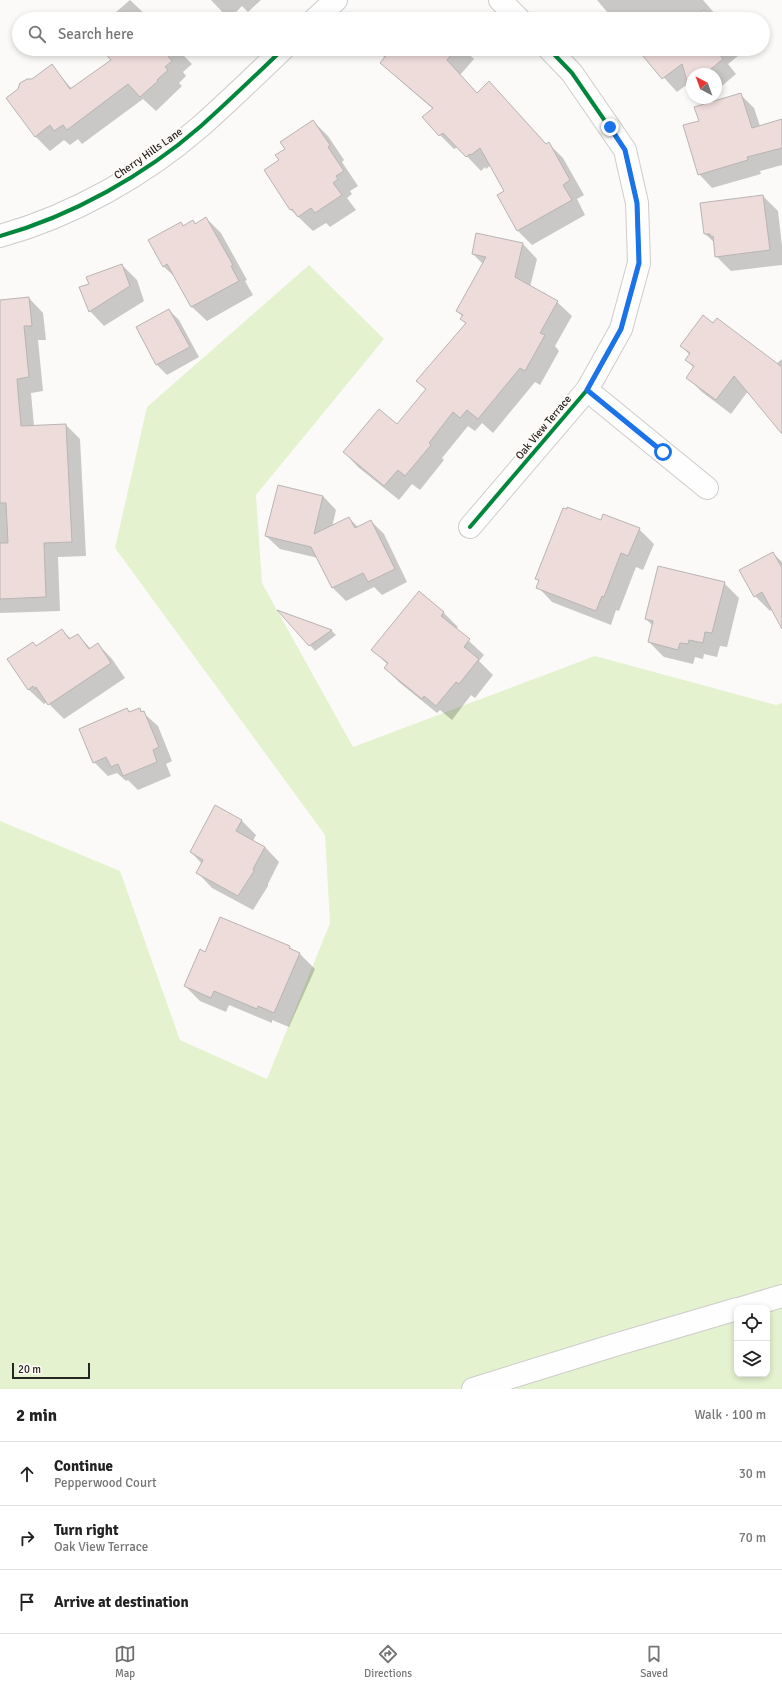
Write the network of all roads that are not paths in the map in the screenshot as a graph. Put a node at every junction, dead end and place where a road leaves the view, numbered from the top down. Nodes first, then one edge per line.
1 (336, 0) edge
2 (500, 0) edge
3 (323, 12) edge
4 (512, 12) edge
5 (276, 56) edge
6 (556, 56) edge
7 (0, 236) edge
8 (587, 390) junction
9 (707, 488) dead end
10 (470, 527) dead end
11 (782, 1296) edge
12 (752, 1305) edge
13 (734, 1311) edge
14 (472, 1389) edge

1 - 3 street
2 - 4 street
5 - 7 street, Cherry Hills Lane
6 - 8 street, Oak View Terrace
8 - 9 street
8 - 10 street, Oak View Terrace
11 - 12 street
13 - 14 street

